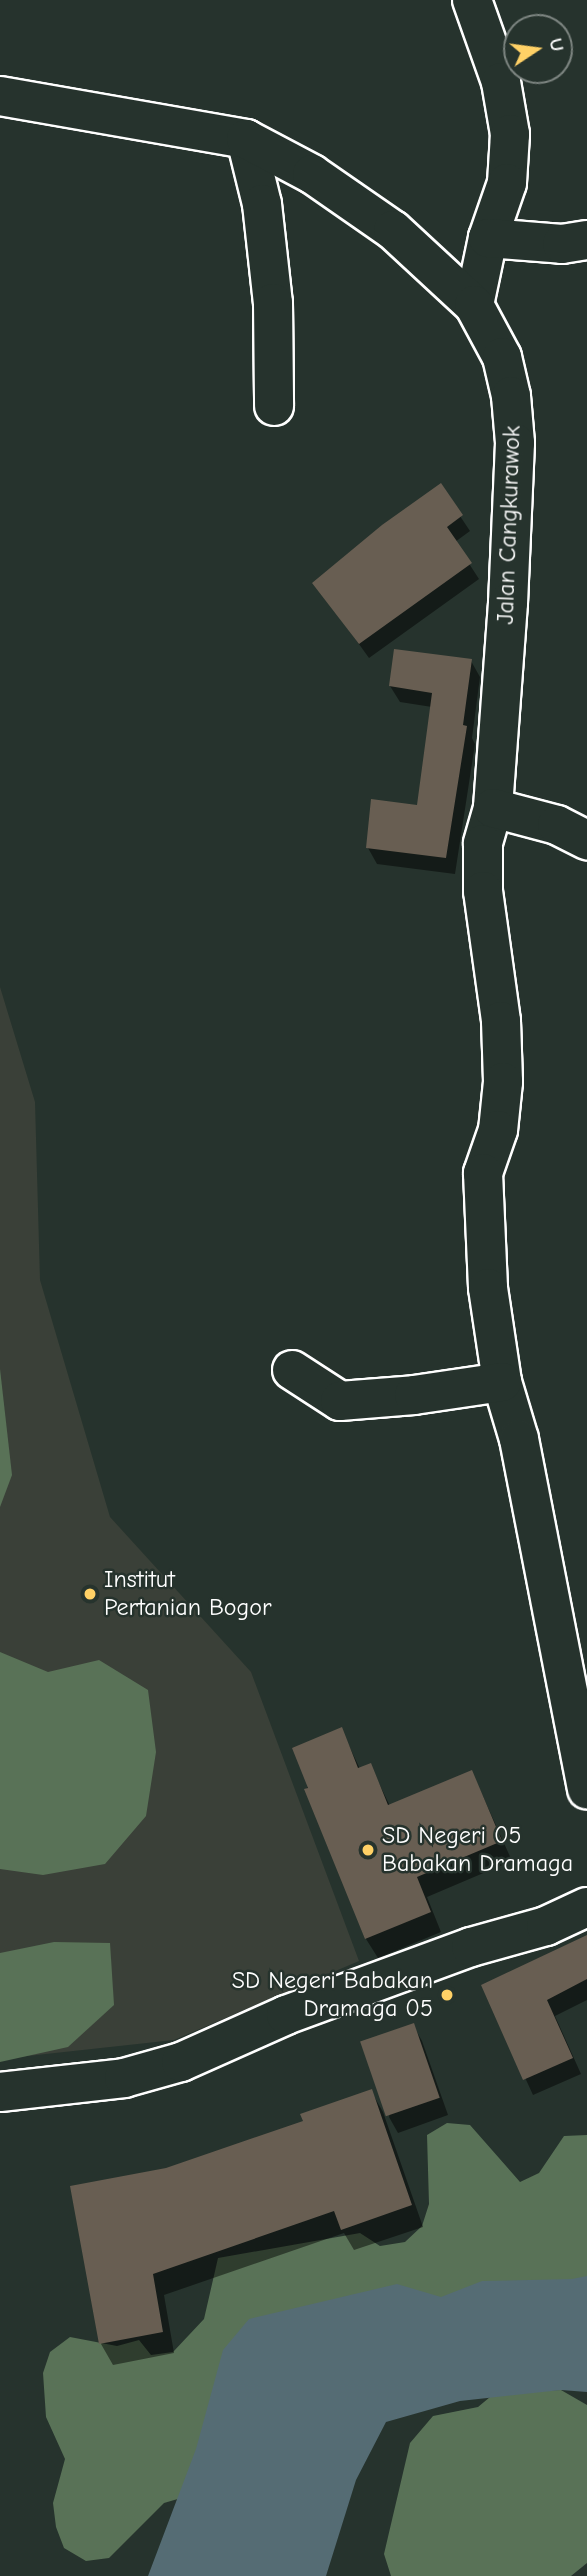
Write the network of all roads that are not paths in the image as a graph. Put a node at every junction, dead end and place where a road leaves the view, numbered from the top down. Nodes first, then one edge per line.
1 (472, 0) edge
2 (0, 96) edge
3 (246, 139) junction
4 (488, 238) junction
5 (587, 240) edge
6 (474, 305) junction
7 (274, 406) dead end
8 (493, 808) junction
9 (587, 840) edge
10 (292, 1370) dead end
11 (502, 1382) junction
12 (587, 1789) edge
13 (587, 1907) edge
14 (0, 2092) edge

1 - 4 street
2 - 3 street, Jalan Cangkurawok
3 - 6 street, Jalan Cangkurawok
3 - 7 street
4 - 5 street
4 - 6 street
6 - 8 street, Jalan Cangkurawok
8 - 9 street
8 - 11 street, Jalan Cangkurawok
10 - 11 street
11 - 12 street, Jalan Cangkurawok
13 - 14 street

